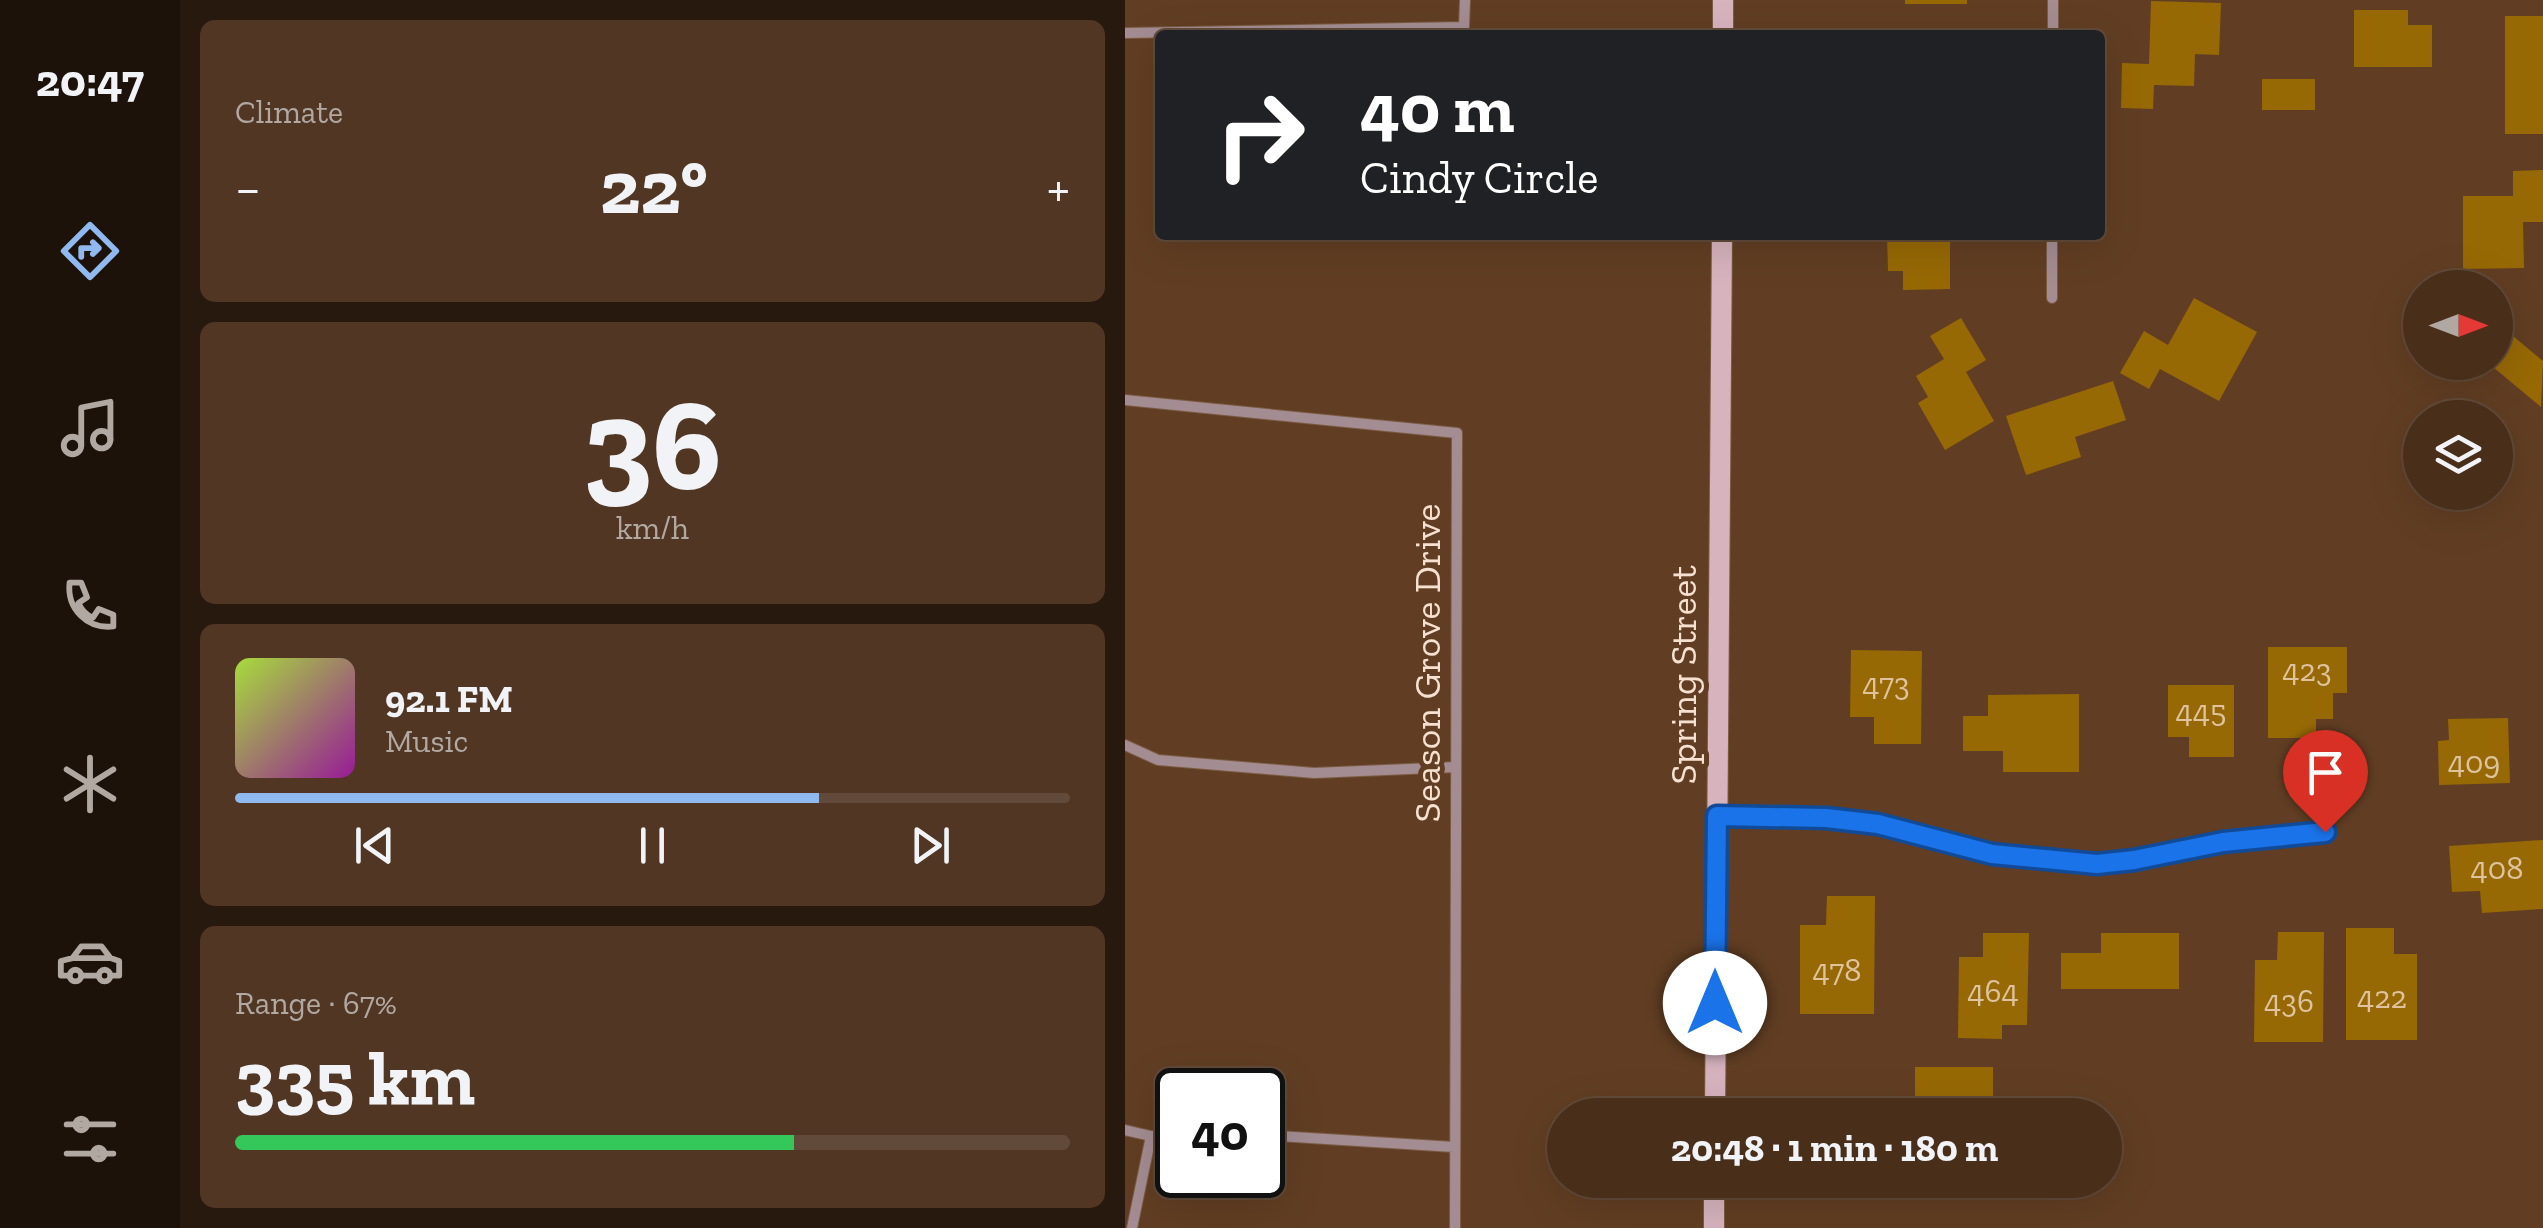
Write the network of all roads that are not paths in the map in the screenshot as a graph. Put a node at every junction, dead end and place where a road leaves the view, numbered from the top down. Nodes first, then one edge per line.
1 (1465, 0) edge
2 (1723, 0) edge
3 (2053, 0) edge
4 (1294, 30) edge
5 (1723, 30) edge
6 (2053, 30) edge
7 (1155, 32) edge
8 (1125, 33) edge
9 (1721, 240) edge
10 (2052, 240) edge
11 (2052, 298) dead end
12 (1125, 400) edge
13 (1125, 745) edge
14 (1457, 767) junction
15 (1717, 816) junction
16 (2325, 832) dead end
17 (1715, 1098) edge
18 (1125, 1130) edge
19 (1151, 1136) junction
20 (1155, 1136) edge
21 (1285, 1136) edge
22 (1454, 1147) junction
23 (1714, 1198) edge
24 (1132, 1228) edge
25 (1455, 1228) edge
26 (1714, 1228) edge

1 - 4 street
2 - 5 street
3 - 6 street
7 - 8 street
9 - 15 street, Spring Street
10 - 11 street
12 - 14 street, Season Grove Drive
13 - 14 street
14 - 22 street, Season Grove Drive
15 - 16 street
15 - 17 street, Spring Street
18 - 19 street
19 - 20 street
19 - 24 street
21 - 22 street
22 - 25 street, Season Grove Drive
23 - 26 street

